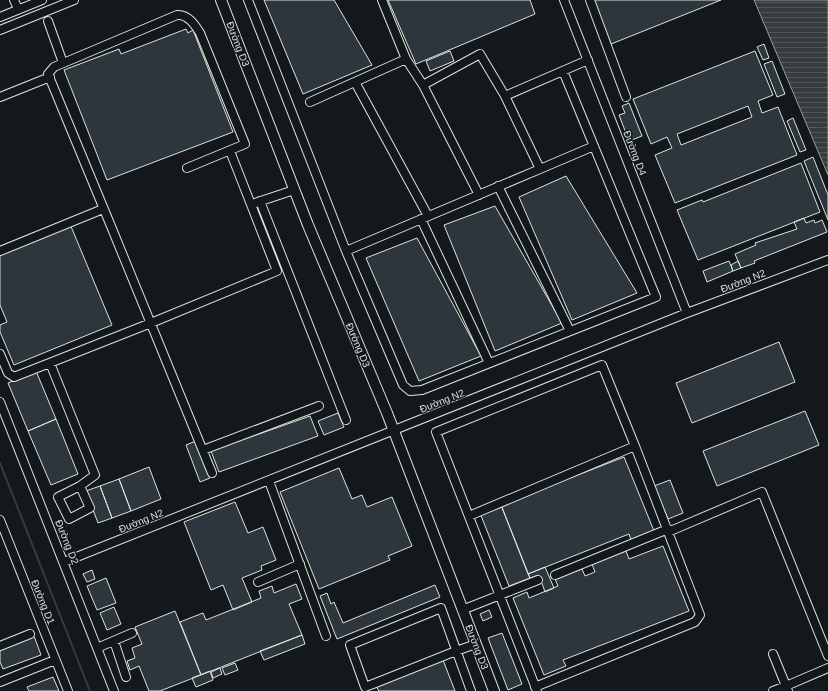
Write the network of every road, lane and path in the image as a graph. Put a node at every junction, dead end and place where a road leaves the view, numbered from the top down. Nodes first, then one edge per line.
1 (14, 0) edge
2 (42, 0) edge
3 (74, 0) edge
4 (221, 0) edge
5 (248, 0) edge
6 (382, 0) edge
7 (564, 0) edge
8 (590, 0) edge
9 (32, 4) junction
10 (18, 9) junction
11 (37, 16) junction
12 (0, 17) edge
13 (48, 21) dead end
14 (0, 30) edge
15 (406, 59) junction
16 (588, 60) junction
17 (63, 63) junction
18 (563, 70) junction
19 (50, 77) junction
20 (356, 82) junction
21 (423, 85) junction
22 (505, 96) junction
23 (0, 97) edge
24 (626, 97) dead end
25 (310, 102) dead end
26 (594, 146) junction
27 (230, 150) junction
28 (187, 168) dead end
29 (540, 169) junction
30 (498, 186) junction
31 (294, 190) junction
32 (479, 195) junction
33 (260, 202) junction
34 (251, 204) junction
35 (103, 209) junction
36 (425, 218) junction
37 (346, 251) junction
38 (0, 252) edge
39 (828, 260) edge
40 (687, 313) junction
41 (152, 323) junction
42 (570, 331) junction
43 (0, 354) edge
44 (50, 363) junction
45 (489, 363) junction
46 (0, 402) edge
47 (319, 406) dead end
48 (346, 420) dead end
49 (394, 431) junction
50 (635, 446) junction
51 (202, 450) junction
52 (212, 473) dead end
53 (269, 481) junction
54 (80, 486) dead end
55 (469, 516) junction
56 (0, 520) edge
57 (668, 531) junction
58 (64, 562) junction
59 (300, 564) junction
60 (555, 575) dead end
61 (538, 580) dead end
62 (258, 582) dead end
63 (499, 596) junction
64 (462, 610) junction
65 (132, 633) dead end
66 (30, 634) dead end
67 (326, 636) dead end
68 (114, 641) junction
69 (476, 644) junction
70 (0, 646) edge
71 (97, 648) junction
72 (456, 651) junction
73 (773, 654) dead end
74 (828, 656) edge
75 (55, 660) junction
76 (828, 668) edge
77 (126, 677) dead end
78 (0, 682) edge
79 (374, 687) edge
80 (787, 688) edge
81 (536, 689) edge
82 (68, 691) edge
83 (114, 691) edge
84 (471, 691) edge
85 (494, 691) edge
86 (773, 691) edge

1 - 10 street
2 - 9 street
3 - 11 street
4 - 31 main road, Đường D3
5 - 37 street
6 - 15 street
7 - 16 street, Đường D4
8 - 24 street
9 - 10 street
9 - 11 street
10 - 12 street
11 - 14 street
13 - 17 street
15 - 20 street
15 - 21 street
16 - 18 street
16 - 40 street, Đường D4
17 - 19 street
17 - 27 street
18 - 22 street
18 - 26 street
19 - 23 street
19 - 35 street
20 - 25 street
20 - 36 street
21 - 22 street
21 - 32 street
22 - 29 street
26 - 29 street
26 - 42 street
27 - 28 street
27 - 34 street
29 - 30 street
30 - 32 street
30 - 42 street
31 - 33 street
31 - 49 main road, Đường D3
32 - 36 street
33 - 34 street
33 - 48 street
34 - 41 street
35 - 38 street
35 - 41 street
36 - 37 street
36 - 45 street
37 - 45 street
39 - 40 street, Đường N2
40 - 49 street, Đường N2
41 - 44 street
41 - 51 street
42 - 45 street
43 - 44 street
44 - 54 street
46 - 58 street, Đường D2
47 - 51 street
49 - 53 street, Đường N2
49 - 64 main road, Đường D3
50 - 55 street
50 - 55 street
50 - 57 street
51 - 52 street
53 - 58 street, Đường N2
53 - 59 street
55 - 63 street
56 - 75 street, Đường D1
57 - 60 street
57 - 74 street
57 - 81 street
58 - 71 street, Đường D2
59 - 62 street
59 - 67 street
61 - 63 street
63 - 64 street
63 - 81 street
64 - 69 main road, Đường D3
65 - 68 street
66 - 70 street
68 - 71 street
68 - 77 street
69 - 72 street
69 - 85 main road, Đường D3
71 - 83 street, Đường D2
72 - 79 street
72 - 79 street
72 - 84 street
73 - 80 street
75 - 78 street
75 - 82 street, Đường D1
76 - 80 street
80 - 86 street

